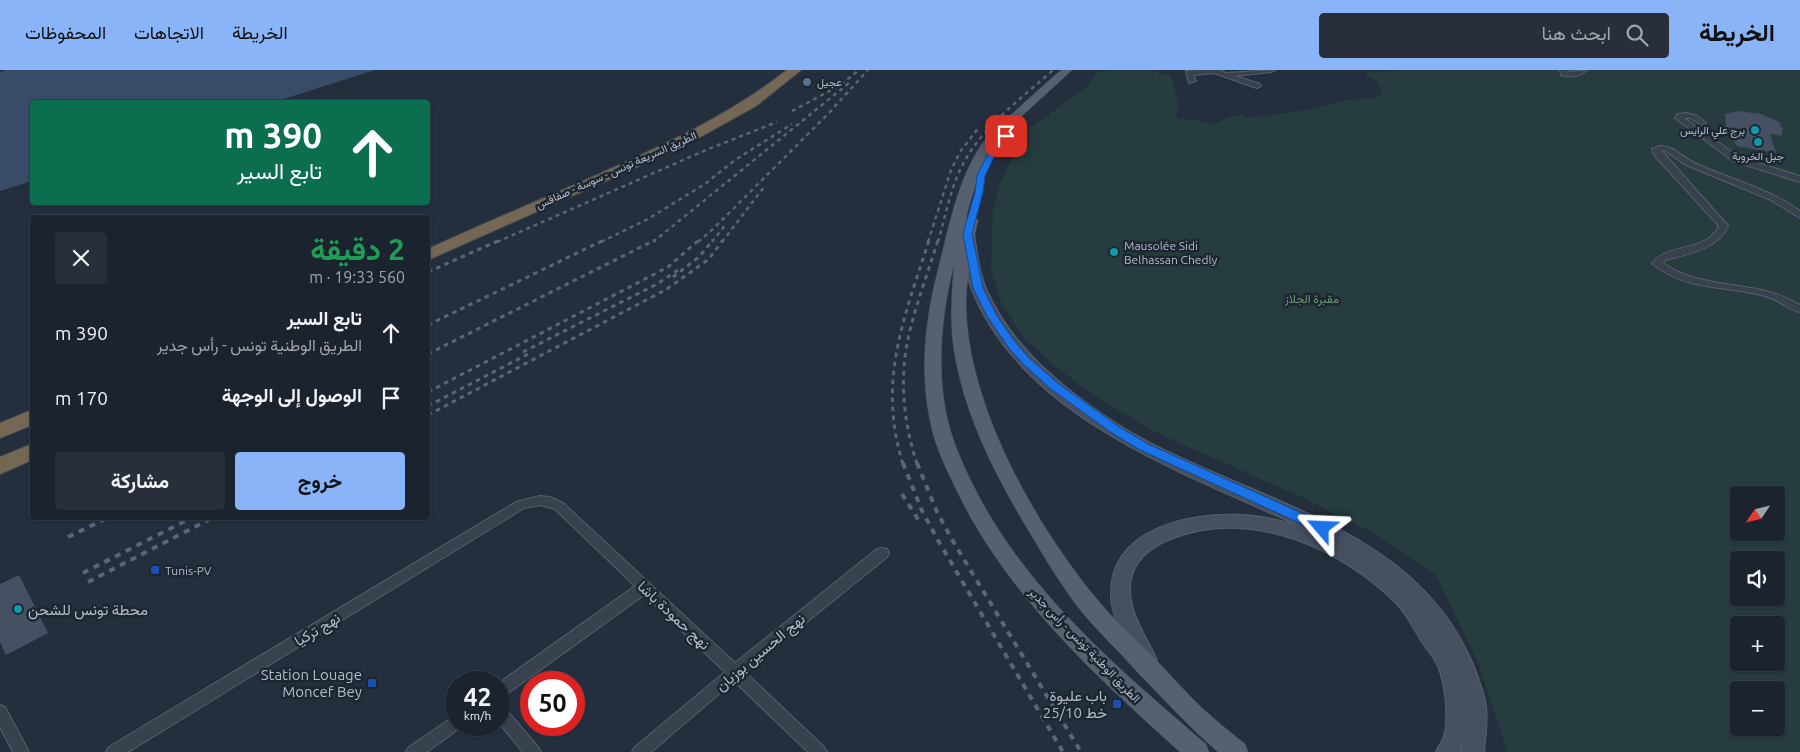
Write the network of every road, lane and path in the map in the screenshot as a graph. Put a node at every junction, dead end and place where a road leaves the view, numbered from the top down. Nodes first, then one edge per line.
1 (778, 70) edge
2 (795, 70) edge
3 (1067, 70) edge
4 (1078, 70) edge
5 (1213, 70) edge
6 (1271, 70) edge
7 (1564, 70) edge
8 (1583, 70) edge
9 (1250, 71) edge
10 (1224, 75) junction
11 (1192, 80) dead end
12 (1257, 86) dead end
13 (1702, 123) dead end
14 (1800, 179) edge
15 (1800, 215) edge
16 (967, 234) junction
17 (430, 240) edge
18 (430, 254) edge
19 (1800, 309) edge
20 (30, 412) edge
21 (30, 418) edge
22 (0, 425) edge
23 (0, 431) edge
24 (30, 440) edge
25 (30, 452) edge
26 (0, 454) edge
27 (0, 466) edge
28 (520, 505) joint
29 (882, 553) dead end
30 (644, 588) junction
31 (736, 673) junction
32 (1156, 675) junction
33 (510, 683) edge
34 (1140, 703) junction
35 (0, 712) edge
36 (510, 725) edge
37 (445, 730) edge
38 (22, 752) edge
39 (114, 752) edge
40 (414, 752) edge
41 (533, 752) edge
42 (640, 752) edge
43 (819, 752) edge
44 (1186, 752) edge
45 (1197, 752) edge
46 (1236, 752) edge
47 (1447, 752) edge
48 (1473, 752) edge

1 - 17 highway, الطريق السريعة تونس - سوسة - صفاقس
2 - 18 highway, الطريق السريعة تونس - سوسة - صفاقس
3 - 34 main road, الطريق الوطنية تونس - رأس جدير
4 - 16 main road
5 - 10 street
5 - 11 street
6 - 9 street
7 - 8 street
9 - 10 street
10 - 12 street
13 - 14 street
15 - 19 street
16 - 32 main road
16 - 48 main road
20 - 22 highway
21 - 23 highway
24 - 26 highway
25 - 27 highway
28 - 30 street, نهج حمودة باشا
28 - 39 street, نهج تركيا
29 - 31 street, نهج الحسين بوزيان
30 - 31 street, نهج حمودة باشا
30 - 33 street
31 - 42 street, نهج الحسين بوزيان
31 - 43 street, نهج حمودة باشا
32 - 46 main road
32 - 47 main road
34 - 44 main road
34 - 45 main road, الطريق الوطنية تونس - رأس جدير
35 - 38 street
36 - 41 street
37 - 40 street

